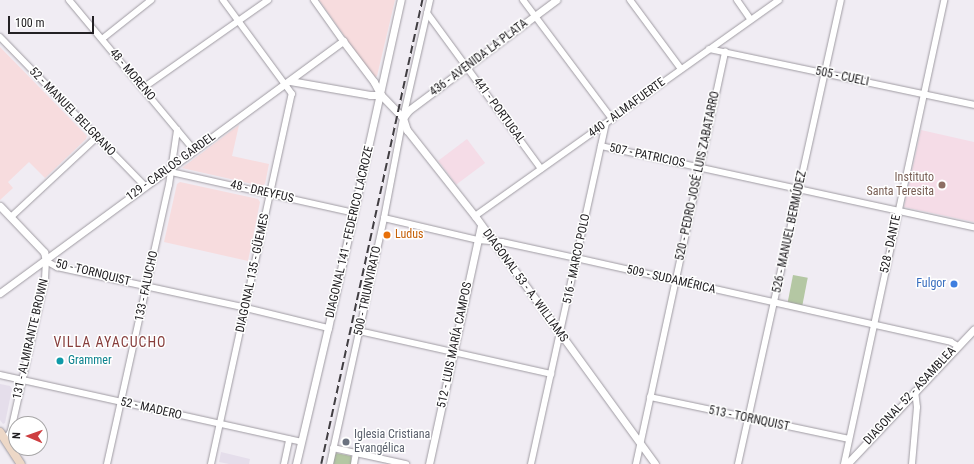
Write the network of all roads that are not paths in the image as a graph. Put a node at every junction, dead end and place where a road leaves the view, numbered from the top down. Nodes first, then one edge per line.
1 (69, 0) edge
2 (151, 0) edge
3 (223, 0) edge
4 (268, 0) edge
5 (314, 0) edge
6 (401, 0) edge
7 (430, 0) edge
8 (523, 0) edge
9 (556, 0) edge
10 (630, 0) edge
11 (737, 0) edge
12 (779, 0) edge
13 (841, 0) edge
14 (944, 0) edge
15 (428, 13) junction
16 (535, 16) junction
17 (751, 20) junction
18 (238, 22) junction
19 (0, 37) edge
20 (102, 40) junction
21 (343, 41) junction
22 (710, 49) junction
23 (725, 52) junction
24 (466, 67) junction
25 (681, 69) junction
26 (824, 74) junction
27 (287, 83) junction
28 (143, 88) junction
29 (923, 94) junction
30 (380, 96) junction
31 (974, 105) edge
32 (403, 118) junction
33 (612, 119) junction
34 (606, 124) junction
35 (177, 130) junction
36 (96, 138) junction
37 (601, 146) junction
38 (194, 150) junction
39 (701, 167) junction
40 (171, 169) junction
41 (541, 169) junction
42 (145, 186) junction
43 (799, 188) junction
44 (270, 194) junction
45 (0, 206) edge
46 (898, 210) junction
47 (354, 213) junction
48 (475, 216) junction
49 (11, 217) junction
50 (384, 218) junction
51 (481, 226) junction
52 (974, 227) edge
53 (478, 240) junction
54 (493, 242) junction
55 (576, 258) junction
56 (46, 260) junction
57 (675, 281) junction
58 (146, 286) junction
59 (0, 293) edge
60 (774, 303) junction
61 (246, 308) junction
62 (873, 325) junction
63 (328, 328) junction
64 (974, 329) edge
65 (359, 331) junction
66 (560, 334) junction
67 (958, 346) junction
68 (454, 353) junction
69 (551, 374) junction
70 (0, 375) edge
71 (22, 380) junction
72 (915, 391) junction
73 (650, 397) junction
74 (121, 402) junction
75 (748, 419) junction
76 (220, 425) junction
77 (2, 435) edge
78 (849, 439) junction
79 (289, 440) junction
80 (301, 442) junction
81 (640, 444) junction
82 (333, 448) junction
83 (356, 453) junction
84 (20, 464) edge
85 (108, 464) edge
86 (211, 464) edge
87 (284, 464) edge
88 (296, 464) edge
89 (330, 464) edge
90 (354, 464) edge
91 (406, 464) edge
92 (429, 464) edge
93 (531, 464) edge
94 (636, 464) edge
95 (655, 464) edge
96 (738, 464) edge
97 (845, 464) edge
98 (912, 464) edge

1 - 20 street, 48 - MORENO
2 - 20 street
3 - 18 street, DIAGONAL 135 - GÜEMES
4 - 18 street
5 - 21 street
6 - 30 street, DIAGONAL 141 - FEDERICO LACROZE
7 - 15 street, 500 - TRIUNVIRATO
8 - 16 street
9 - 16 street, 436 - AVENIDA LA PLATA
10 - 25 street
11 - 17 street
12 - 17 street, 440 - ALMAFUERTE
13 - 26 street, 526 - MANUEL BERMÚDEZ
14 - 29 street, 528 - DANTE
15 - 24 street, 441 - PORTUGAL
15 - 32 street, 500 - TRIUNVIRATO
16 - 24 street, 436 - AVENIDA LA PLATA
16 - 33 street
17 - 22 street, 440 - ALMAFUERTE
18 - 27 street, DIAGONAL 135 - GÜEMES
18 - 28 street
19 - 36 street, 52 - MANUEL BELGRANO
20 - 28 street, 48 - MORENO
21 - 27 street, 129 - CARLOS GARDEL
21 - 30 street
22 - 23 street, 505 - CUELI
22 - 25 street, 440 - ALMAFUERTE
23 - 26 street, 505 - CUELI
23 - 39 street, 520 - PEDRO JOSÉ LUIS ZABATARRO
24 - 32 street, 436 - AVENIDA LA PLATA
24 - 41 street, 441 - PORTUGAL
25 - 33 street, 440 - ALMAFUERTE
26 - 29 street, 505 - CUELI
26 - 43 street, 526 - MANUEL BERMÚDEZ
27 - 30 street
27 - 38 street, 129 - CARLOS GARDEL
27 - 44 street, DIAGONAL 135 - GÜEMES
28 - 35 street, 48 - MORENO
29 - 31 street, 505 - CUELI
29 - 46 street, 528 - DANTE
30 - 32 street, DIAGONAL 53 - A. WILLIAMS
30 - 47 street, DIAGONAL 141 - FEDERICO LACROZE
32 - 48 street, DIAGONAL 53 - A. WILLIAMS
32 - 50 street, 500 - TRIUNVIRATO
33 - 34 street, 440 - ALMAFUERTE
34 - 37 street, 516 - MARCO POLO
34 - 41 street, 440 - ALMAFUERTE
35 - 38 street, 48 - MORENO
35 - 40 street, 133 - FALUCHO
36 - 42 street, 52 - MANUEL BELGRANO
36 - 49 street
37 - 39 street, 507 - PATRICIOS
37 - 55 street, 516 - MARCO POLO
38 - 40 street, 129 - CARLOS GARDEL
39 - 43 street, 507 - PATRICIOS
39 - 57 street, 520 - PEDRO JOSÉ LUIS ZABATARRO
40 - 42 street, 129 - CARLOS GARDEL
40 - 44 street, 48 - DREYFUS
40 - 58 street, 133 - FALUCHO
41 - 48 street, 440 - ALMAFUERTE
42 - 56 street, 129 - CARLOS GARDEL
43 - 46 street, 507 - PATRICIOS
43 - 60 street, 526 - MANUEL BERMÚDEZ
44 - 47 street, 48 - DREYFUS
44 - 61 street, DIAGONAL 135 - GÜEMES
45 - 49 street
46 - 52 street, 507 - PATRICIOS
46 - 62 street, 528 - DANTE
47 - 63 street, DIAGONAL 141 - FEDERICO LACROZE
48 - 51 street, DIAGONAL 53 - A. WILLIAMS
49 - 56 street
50 - 53 street, 509 - SUDAMÉRICA
50 - 65 street, 500 - TRIUNVIRATO
51 - 53 street, 512 - LUIS MARÍA CAMPOS
51 - 54 street, DIAGONAL 53 - A. WILLIAMS
53 - 54 street, 509 - SUDAMÉRICA
53 - 68 street, 512 - LUIS MARÍA CAMPOS
54 - 55 street, 509 - SUDAMÉRICA
54 - 66 street, DIAGONAL 53 - A. WILLIAMS
55 - 57 street, 509 - SUDAMÉRICA
55 - 66 street, 516 - MARCO POLO
56 - 58 street, 50 - TORNQUIST
56 - 59 street, 129 - CARLOS GARDEL
56 - 71 street, 131 - ALMIRANTE BROWN
57 - 60 street, 509 - SUDAMÉRICA
57 - 73 street, 520 - PEDRO JOSÉ LUIS ZABATARRO
58 - 61 street, 50 - TORNQUIST
58 - 74 street, 133 - FALUCHO
60 - 62 street, 509 - SUDAMÉRICA
60 - 75 street, 526 - MANUEL BERMÚDEZ
61 - 63 street, 50 - TORNQUIST
61 - 76 street, DIAGONAL 135 - GÜEMES
62 - 67 street, 509 - SUDAMÉRICA
62 - 78 street, 528 - DANTE
63 - 80 street, DIAGONAL 141 - FEDERICO LACROZE
64 - 67 street, DIAGONAL 52 - ASAMBLEA
65 - 68 street
65 - 82 street, 500 - TRIUNVIRATO
66 - 69 street, 516 - MARCO POLO
66 - 81 street, DIAGONAL 53 - A. WILLIAMS
67 - 72 street, DIAGONAL 52 - ASAMBLEA
68 - 69 street
68 - 92 street, 512 - LUIS MARÍA CAMPOS
69 - 93 street, 516 - MARCO POLO
70 - 71 street, 52 - MADERO
71 - 74 street, 52 - MADERO
71 - 77 street, 131 - ALMIRANTE BROWN
72 - 97 street, DIAGONAL 52 - ASAMBLEA
72 - 98 street
73 - 75 street, 513 - TORNQUIST
73 - 81 street, 520 - PEDRO JOSÉ LUIS ZABATARRO
74 - 76 street, 52 - MADERO
74 - 85 street, 133 - FALUCHO
75 - 78 street, 513 - TORNQUIST
75 - 96 street, 526 - MANUEL BERMÚDEZ
76 - 79 street, 52 - MADERO
76 - 86 street, DIAGONAL 135 - GÜEMES
77 - 84 main road
78 - 97 street, 528 - DANTE
79 - 80 street, 52 - MADERO
79 - 87 street
80 - 88 street, DIAGONAL 141 - FEDERICO LACROZE
81 - 94 street, 520 - PEDRO JOSÉ LUIS ZABATARRO
81 - 95 street, DIAGONAL 53 - A. WILLIAMS
82 - 83 street
82 - 89 street, 500 - TRIUNVIRATO
83 - 90 street
83 - 91 street

